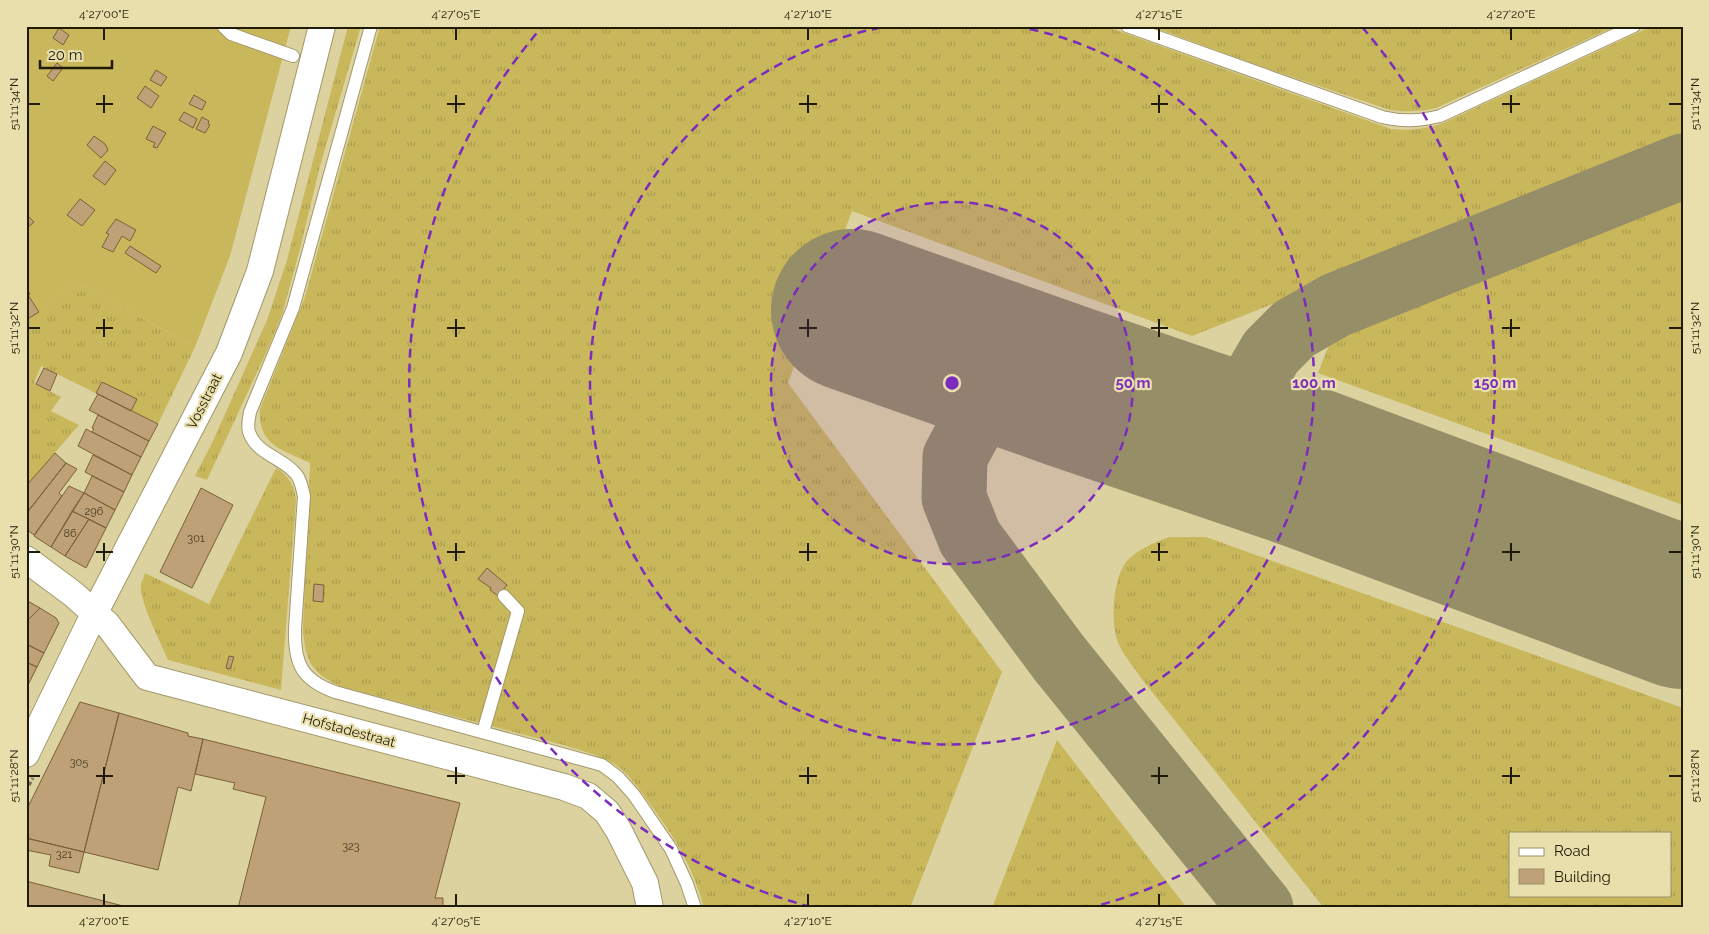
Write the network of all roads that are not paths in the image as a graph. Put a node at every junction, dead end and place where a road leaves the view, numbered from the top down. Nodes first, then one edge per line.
1 (223, 26) edge
2 (322, 26) edge
3 (371, 26) edge
4 (1127, 26) edge
5 (1634, 26) edge
6 (293, 56) dead end
7 (26, 559) edge
8 (504, 596) dead end
9 (94, 612) junction
10 (484, 732) junction
11 (26, 754) edge
12 (650, 908) edge
13 (695, 908) edge

1 - 6 lane
2 - 9 street, Vosstraat
3 - 10 lane
4 - 5 lane
7 - 9 street, Hofstadestraat
8 - 10 lane
9 - 11 street, Vosstraat
9 - 12 street, Hofstadestraat
10 - 13 lane

